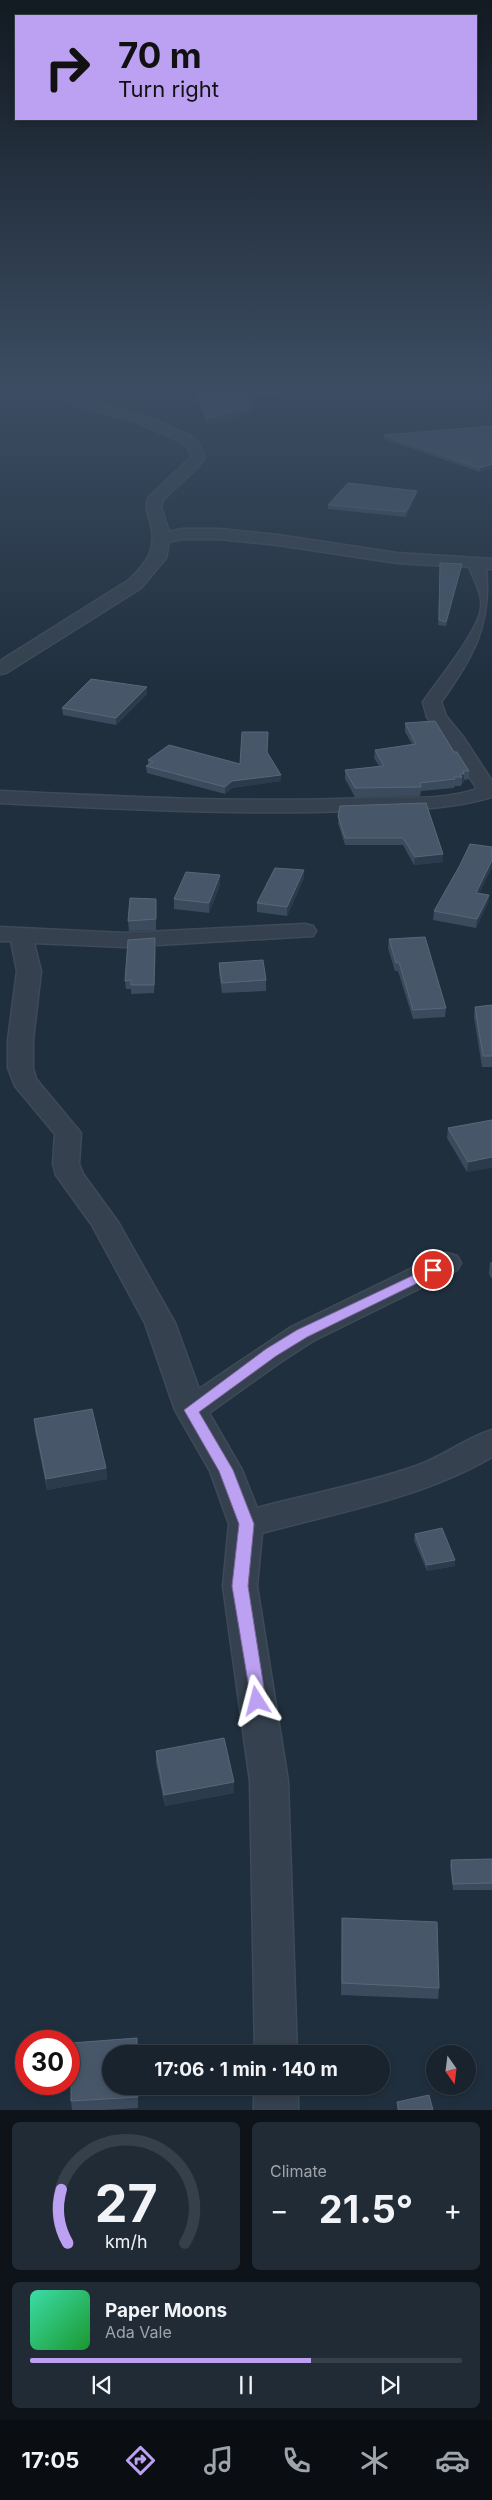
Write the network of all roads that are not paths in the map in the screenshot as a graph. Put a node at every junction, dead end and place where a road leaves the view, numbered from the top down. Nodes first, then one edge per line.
1 (169, 486) edge
2 (160, 539) junction
3 (484, 564) edge
4 (0, 669) edge
5 (491, 791) edge
6 (0, 797) edge
7 (305, 930) dead end
8 (11, 936) edge
9 (447, 1263) dead end
10 (191, 1410) junction
11 (492, 1442) edge
12 (246, 1524) junction
13 (276, 2045) edge
14 (276, 2095) edge
15 (276, 2110) edge

1 - 2 street
2 - 3 street
2 - 4 street
3 - 5 street
5 - 6 street
7 - 8 street
8 - 10 street
9 - 10 street
10 - 12 street
11 - 12 street
12 - 13 street
14 - 15 street

